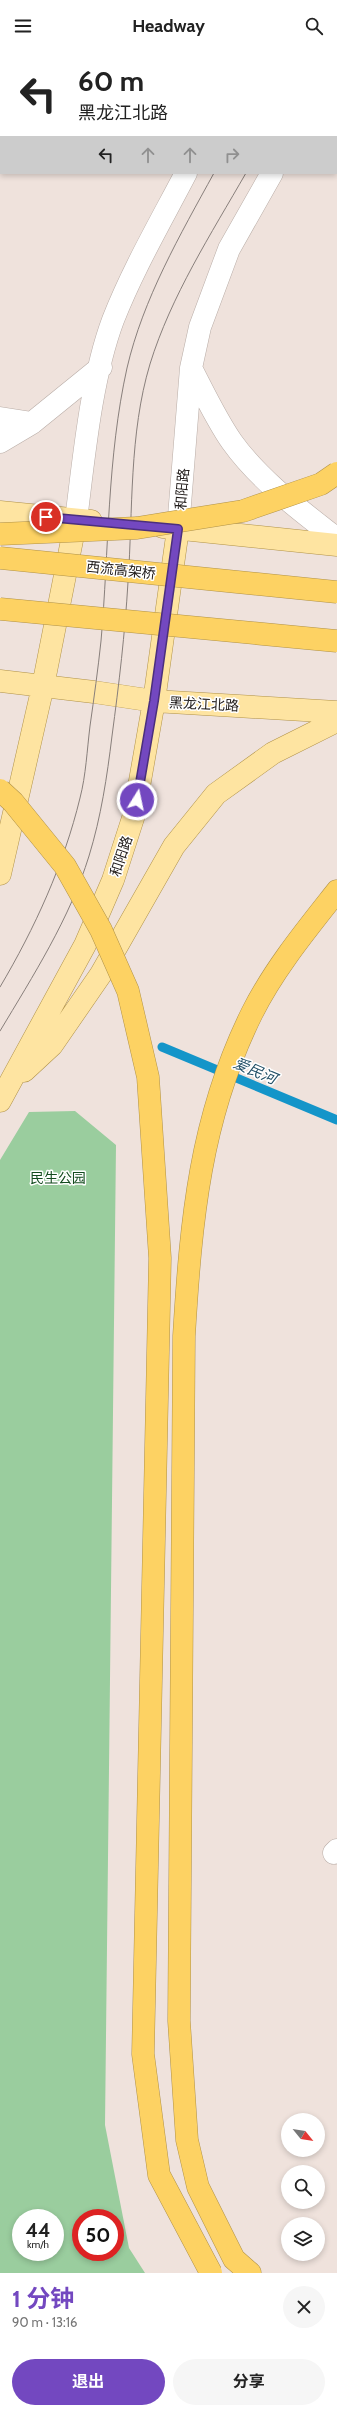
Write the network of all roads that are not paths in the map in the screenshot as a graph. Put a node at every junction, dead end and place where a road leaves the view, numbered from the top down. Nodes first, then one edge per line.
1 (185, 174) edge
2 (271, 174) edge
3 (101, 367) junction
4 (191, 368) junction
5 (0, 418) edge
6 (32, 423) junction
7 (0, 442) edge
8 (337, 473) edge
9 (0, 512) edge
10 (76, 520) junction
11 (178, 529) junction
12 (0, 534) edge
13 (337, 539) edge
14 (337, 545) edge
15 (0, 558) edge
16 (337, 592) edge
17 (0, 609) edge
18 (337, 640) edge
19 (0, 681) edge
20 (43, 686) junction
21 (154, 701) junction
22 (337, 712) edge
23 (337, 721) edge
24 (0, 790) edge
25 (0, 874) edge
26 (337, 891) edge
27 (5, 1093) edge
28 (211, 2273) edge
29 (250, 2273) edge

1 - 3 street
2 - 4 street, 和阳路
3 - 6 street
3 - 10 street
4 - 11 street, 和阳路
4 - 13 street
5 - 6 street
6 - 7 street
8 - 12 highway, bridge
9 - 10 main road
10 - 11 main road
10 - 20 main road
11 - 14 main road
11 - 21 main road, 和阳路
15 - 16 highway, 西流高架桥, bridge
17 - 18 highway, bridge
19 - 20 main road, 黑龙江北路
20 - 21 main road, 黑龙江北路
20 - 25 main road
21 - 22 main road, 黑龙江北路
21 - 27 main road, 和阳路
23 - 27 main road
24 - 28 highway, bridge
26 - 29 highway

